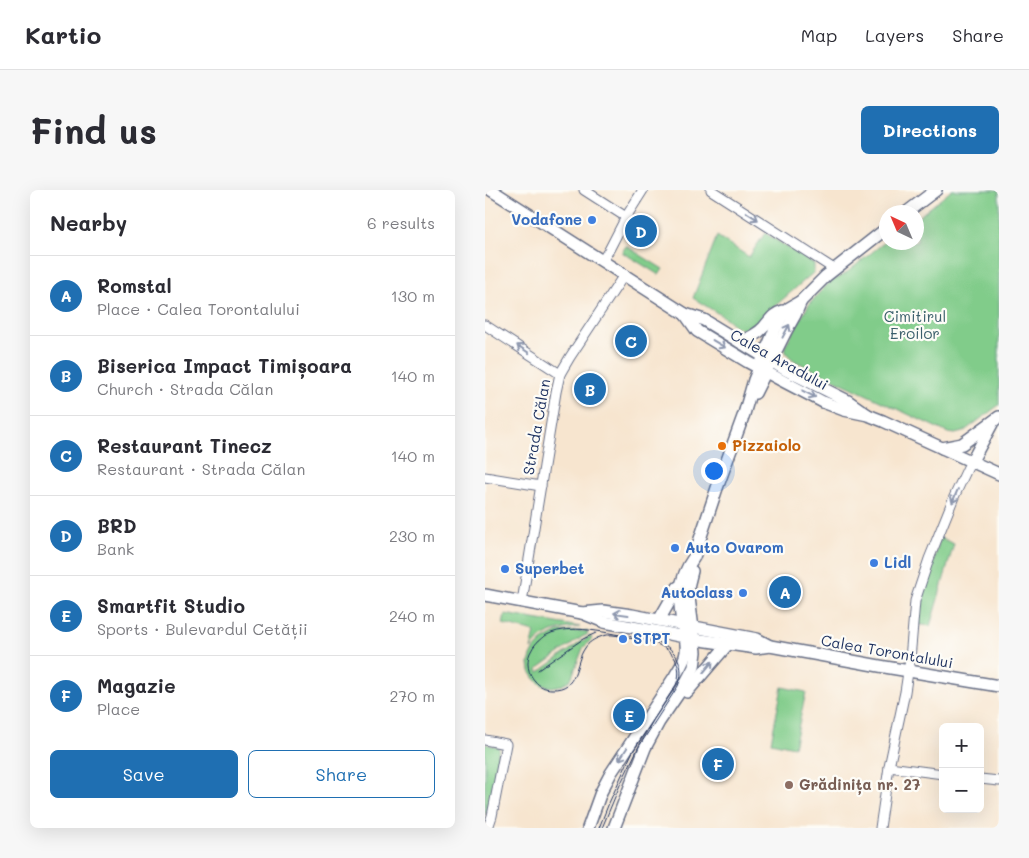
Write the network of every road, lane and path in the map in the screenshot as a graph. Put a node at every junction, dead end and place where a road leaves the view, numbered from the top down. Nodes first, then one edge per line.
1 (491, 190) edge
2 (584, 190) edge
3 (643, 190) edge
4 (711, 190) edge
5 (936, 190) edge
6 (916, 205) edge
7 (626, 217) junction
8 (879, 234) edge
9 (602, 261) junction
10 (835, 269) junction
11 (624, 275) junction
12 (801, 301) junction
13 (789, 308) junction
14 (685, 314) junction
15 (485, 325) edge
16 (740, 342) junction
17 (765, 364) junction
18 (560, 374) junction
19 (998, 418) edge
20 (942, 448) junction
21 (972, 461) junction
22 (999, 474) edge
23 (485, 477) edge
24 (541, 486) junction
25 (694, 558) junction
26 (681, 581) junction
27 (485, 595) edge
28 (522, 602) junction
29 (582, 613) junction
30 (659, 620) junction
31 (687, 626) junction
32 (690, 638) junction
33 (728, 644) junction
34 (770, 646) junction
35 (908, 672) junction
36 (999, 686) edge
37 (664, 714) junction
38 (485, 740) edge
39 (889, 767) junction
40 (939, 773) edge
41 (984, 779) edge
42 (999, 781) edge
43 (488, 828) edge
44 (588, 828) edge
45 (614, 828) edge
46 (880, 828) edge

1 - 9 main road, Calea Aradului
2 - 7 street
3 - 7 street
4 -> 10 street
5 - 6 main road
7 - 9 street
8 - 10 main road
9 - 11 main road, Calea Aradului
10 - 12 main road
11 - 14 main road, Calea Aradului
11 - 18 street, Strada Călan
12 - 13 main road
17 -> 12 main road
13 - 16 main road
13 - 17 main road
14 - 16 main road, Calea Aradului
14 -> 17 main road, Calea Aradului
18 -> 15 street
16 - 17 main road, Calea Aradului
17 - 20 main road, Calea Aradului
17 - 25 main road
18 - 24 street, Strada Călan
19 - 20 main road
19 - 21 main road
20 - 21 main road, Calea Aradului
21 - 22 main road, Calea Aradului
21 -> 35 street
23 - 24 street
24 - 28 street, Strada Călan
25 - 26 main road
25 - 31 main road
26 - 30 main road
26 - 31 main road
27 - 28 main road, Calea Torontalului
28 - 29 main road, Calea Torontalului
30 -> 29 main road, Calea Torontalului
29 - 32 main road, Calea Torontalului
30 - 31 main road, Calea Torontalului
31 - 32 main road
31 - 34 main road, Calea Torontalului
32 - 33 main road, Calea Torontalului
32 - 37 main road
32 -> 44 main road
33 - 34 main road, Calea Torontalului
37 -> 33 main road
34 - 35 main road, Calea Torontalului
35 - 36 main road, Calea Torontalului
35 - 39 street
37 - 45 main road
38 - 43 street
39 - 40 street
39 - 46 street
41 - 42 street

